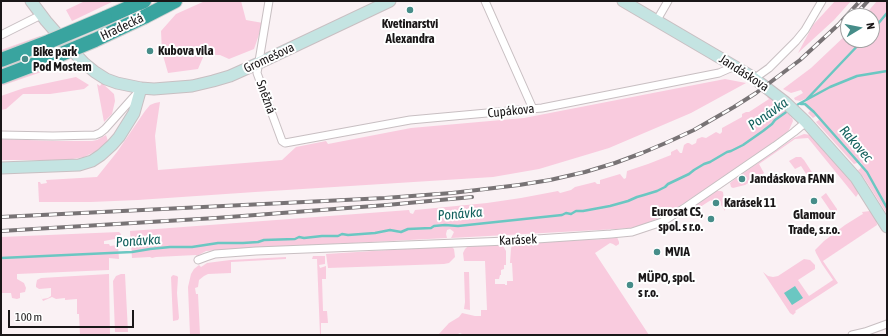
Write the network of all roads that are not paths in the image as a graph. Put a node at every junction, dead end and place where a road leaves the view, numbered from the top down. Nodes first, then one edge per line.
1 (31, 1) edge
2 (175, 1) edge
3 (270, 1) edge
4 (390, 1) edge
5 (485, 1) edge
6 (623, 1) edge
7 (668, 1) edge
8 (822, 1) edge
9 (137, 2) edge
10 (41, 15) junction
11 (657, 20) junction
12 (1, 35) edge
13 (1, 60) edge
14 (259, 63) junction
15 (735, 66) junction
16 (1, 77) edge
17 (755, 78) junction
18 (141, 88) junction
19 (533, 109) junction
20 (806, 122) junction
21 (1, 135) edge
22 (285, 144) joint
23 (1, 168) edge
24 (887, 227) edge
25 (198, 260) dead end
26 (887, 324) edge
27 (852, 335) edge

1 - 10 street, Gromešova
2 - 16 highway, Hradecká, bridge
3 - 14 street, Sněžná
4 - 14 street, Gromešova
5 - 19 street
6 - 11 street, Jandáskova
7 - 11 street
8 - 17 street
9 - 13 highway, Hradecká, bridge
10 - 12 street
10 - 18 street, Gromešova
11 - 15 street, Jandáskova
14 - 18 street, Gromešova
14 - 22 street, Sněžná
15 - 17 street, Jandáskova
15 - 19 street, Cupákova
17 - 20 street, Jandáskova
18 - 21 street
18 - 23 street
19 - 22 street, Cupákova
20 - 24 street, Jandáskova
20 - 25 street, Karásek
26 - 27 street

